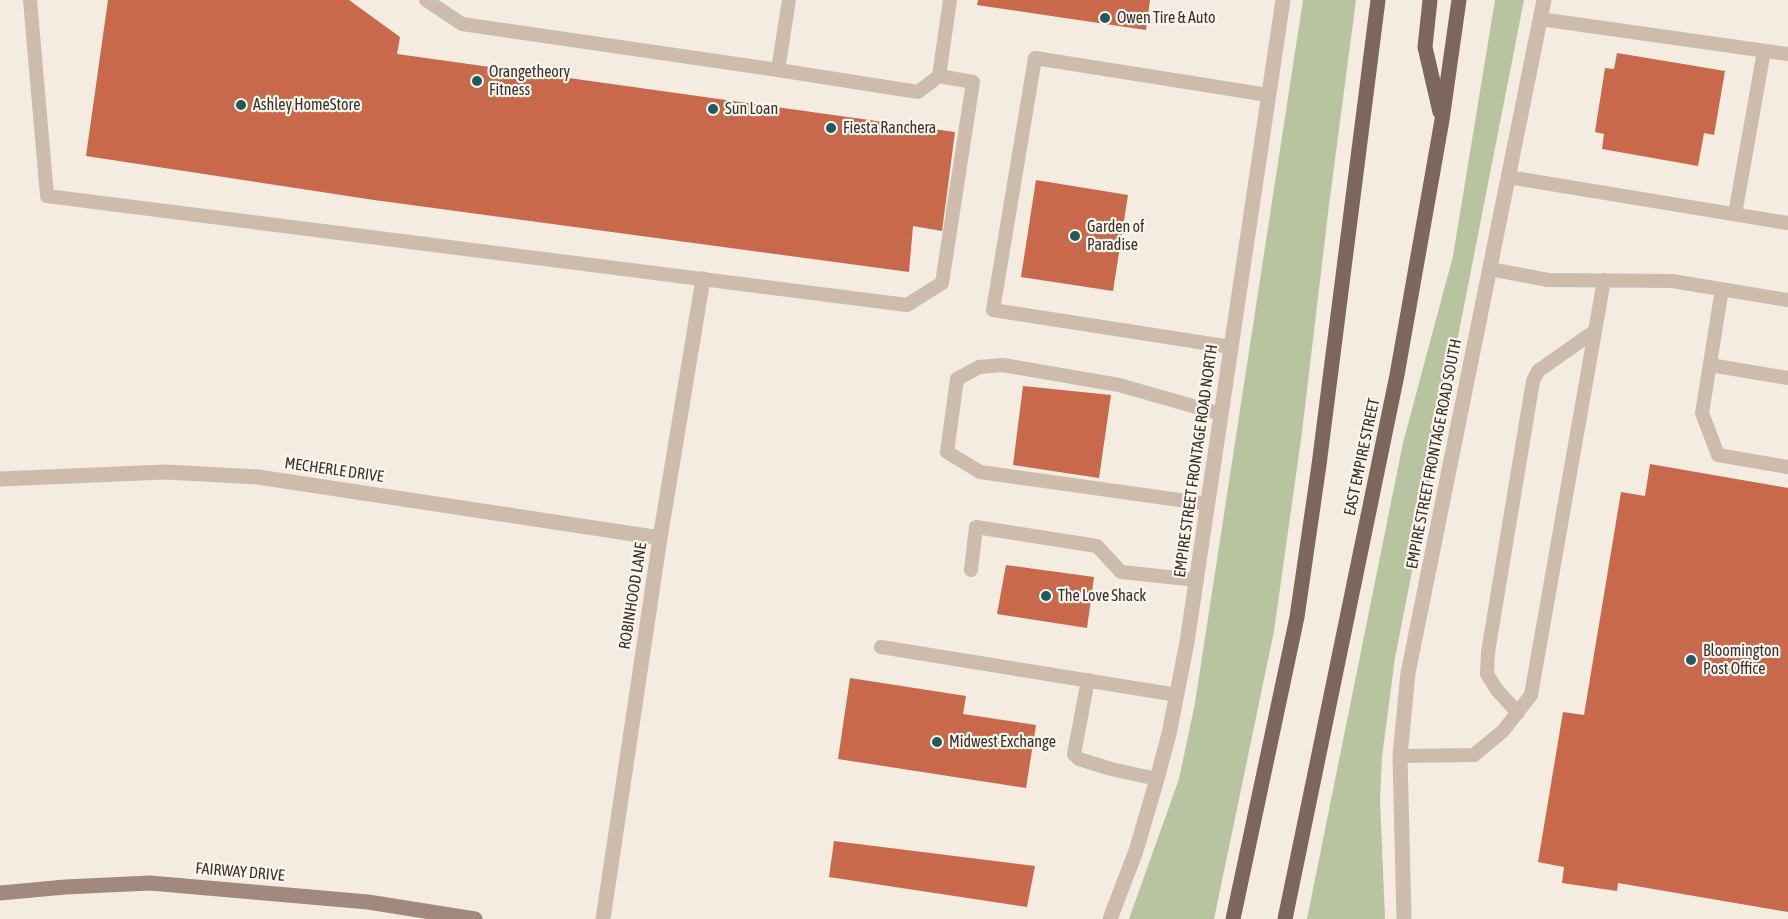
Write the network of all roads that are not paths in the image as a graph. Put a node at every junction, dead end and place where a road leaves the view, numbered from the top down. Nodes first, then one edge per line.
1 (30, 0) edge
2 (426, 0) edge
3 (789, 0) edge
4 (950, 0) edge
5 (1283, 0) edge
6 (1378, 0) edge
7 (1430, 0) edge
8 (1459, 0) edge
9 (1544, 0) edge
10 (1540, 19) junction
11 (1764, 51) junction
12 (1788, 54) edge
13 (778, 70) junction
14 (939, 75) junction
15 (1268, 95) junction
16 (1442, 120) junction
17 (1509, 177) junction
18 (1735, 214) junction
19 (1788, 223) edge
20 (1490, 269) junction
21 (703, 279) junction
22 (1604, 280) junction
23 (1722, 289) junction
24 (1788, 300) edge
25 (1595, 331) junction
26 (1231, 346) junction
27 (1710, 365) junction
28 (1788, 378) edge
29 (1221, 414) junction
30 (1788, 467) edge
31 (0, 478) edge
32 (1208, 504) junction
33 (660, 538) junction
34 (971, 570) dead end
35 (1197, 580) junction
36 (882, 647) dead end
37 (1088, 680) junction
38 (1177, 695) junction
39 (1518, 713) junction
40 (1400, 756) junction
41 (1157, 779) junction
42 (0, 893) edge
43 (475, 919) edge
44 (603, 919) edge
45 (1110, 919) edge
46 (1233, 919) edge
47 (1285, 919) edge
48 (1404, 919) edge

1 - 21 lane
2 - 13 lane
3 - 13 lane
4 - 14 lane
5 - 15 street, EMPIRE STREET FRONTAGE ROAD NORTH
6 - 46 main road
7 - 16 main road
8 - 16 main road, EAST EMPIRE STREET
9 - 10 street, EMPIRE STREET FRONTAGE ROAD SOUTH
10 - 11 lane
10 - 17 street, EMPIRE STREET FRONTAGE ROAD SOUTH
11 - 12 lane
11 - 18 lane
13 - 14 lane
14 - 21 lane
15 - 26 street, EMPIRE STREET FRONTAGE ROAD NORTH
15 - 26 lane
16 - 47 main road, EAST EMPIRE STREET
17 - 18 lane
17 - 20 street, EMPIRE STREET FRONTAGE ROAD SOUTH
18 - 19 lane
20 - 22 lane
20 - 40 street, EMPIRE STREET FRONTAGE ROAD SOUTH
21 - 33 street, ROBINHOOD LANE
22 - 23 lane
22 - 25 lane
23 - 24 lane
23 - 27 lane
25 - 39 lane
25 - 39 lane
26 - 29 street, EMPIRE STREET FRONTAGE ROAD NORTH
27 - 28 lane
27 - 30 lane
29 - 32 street, EMPIRE STREET FRONTAGE ROAD NORTH
29 - 32 lane
31 - 33 street, MECHERLE DRIVE
32 - 35 street, EMPIRE STREET FRONTAGE ROAD NORTH
33 - 44 street, ROBINHOOD LANE
34 - 35 lane
35 - 38 street, EMPIRE STREET FRONTAGE ROAD NORTH
36 - 37 lane
37 - 38 lane
37 - 41 lane
38 - 41 street, EMPIRE STREET FRONTAGE ROAD NORTH
39 - 40 lane
40 - 48 street, EMPIRE STREET FRONTAGE ROAD SOUTH
41 - 45 street, EMPIRE STREET FRONTAGE ROAD NORTH
42 - 43 main road, FAIRWAY DRIVE

